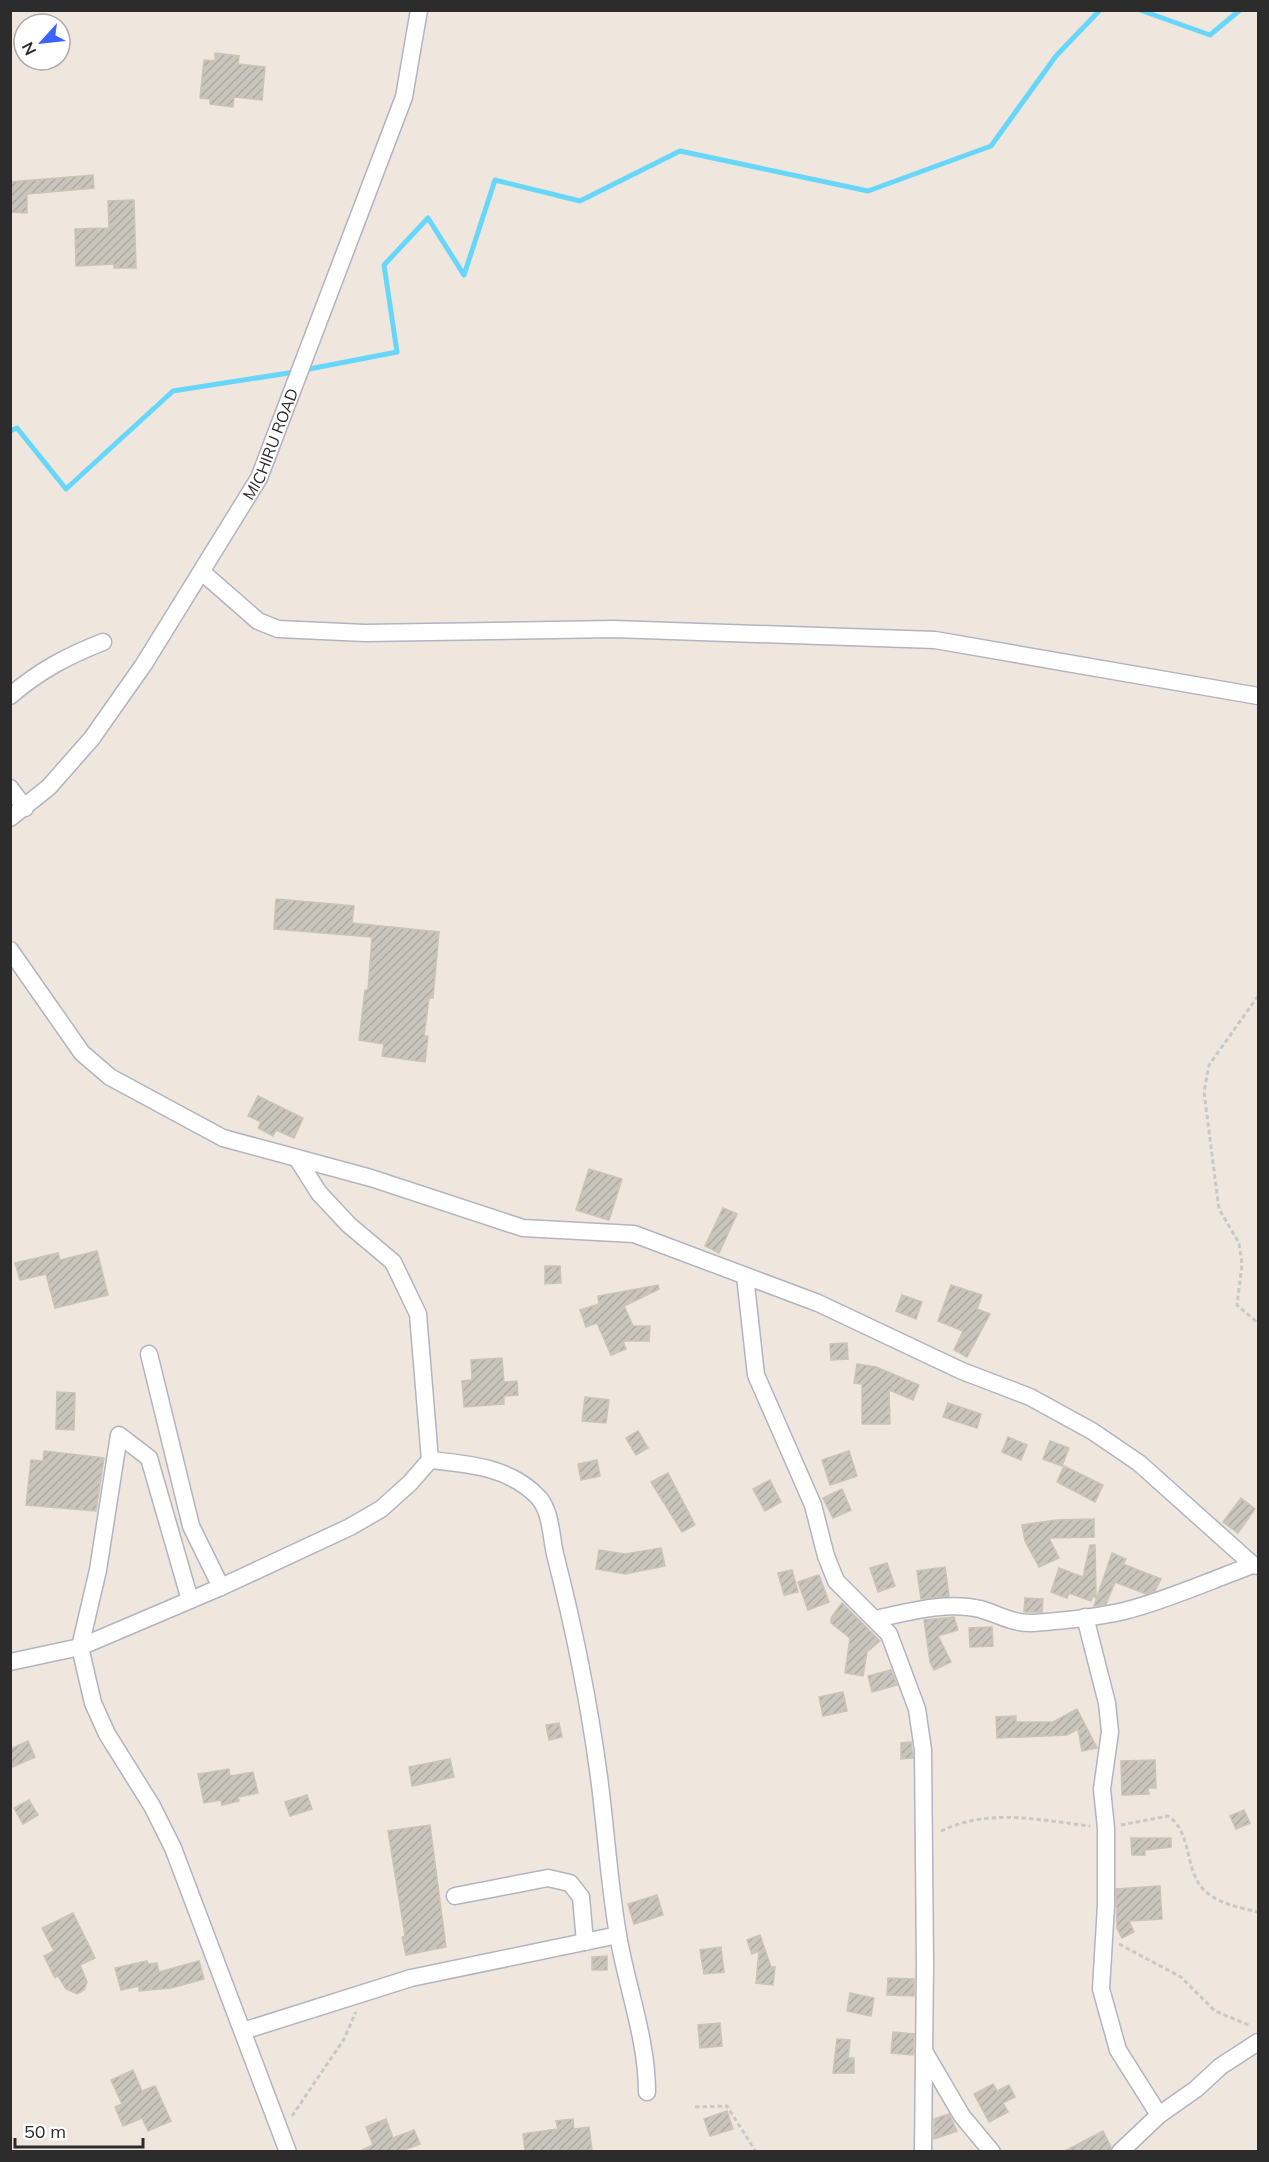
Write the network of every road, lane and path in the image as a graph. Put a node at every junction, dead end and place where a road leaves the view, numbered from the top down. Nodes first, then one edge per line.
1 (419, 10) edge
2 (202, 572) junction
3 (103, 642) dead end
4 (10, 696) edge
5 (1258, 696) edge
6 (10, 788) edge
7 (25, 808) junction
8 (10, 818) edge
9 (10, 950) edge
10 (1258, 996) edge
11 (298, 1160) junction
12 (745, 1276) junction
13 (1258, 1323) edge
14 (149, 1354) dead end
15 (430, 1460) junction
16 (1256, 1566) edge
17 (221, 1587) junction
18 (190, 1600) junction
19 (1085, 1617) junction
20 (876, 1619) junction
21 (80, 1647) junction
22 (10, 1662) edge
23 (1106, 1828) junction
24 (923, 1840) junction
25 (455, 1896) dead end
26 (1258, 1912) edge
27 (618, 1935) junction
28 (1105, 1940) junction
29 (585, 1942) junction
30 (364, 1993) junction
31 (243, 2031) junction
32 (1257, 2035) edge
33 (923, 2049) junction
34 (647, 2092) dead end
35 (694, 2107) dead end
36 (1159, 2115) junction
37 (281, 2132) junction
38 (288, 2151) edge
39 (756, 2151) edge
40 (922, 2151) edge
41 (992, 2151) edge
42 (1120, 2151) edge

1 - 2 street, MICHIRU ROAD
2 - 5 street
2 - 7 street, MICHIRU ROAD
3 - 4 street
6 - 7 street
7 - 8 street, MICHIRU ROAD
9 - 11 street
10 - 13 path
11 - 12 street
11 - 15 street
12 - 16 street
12 - 20 street
14 - 17 street
15 - 17 street
15 - 27 street
16 - 19 street
17 - 18 street
18 - 21 street
18 - 21 street
19 - 20 street
19 - 23 street
20 - 24 street
21 - 22 street
21 - 31 street
23 - 24 path
23 - 26 path
23 - 28 street
24 - 33 street
25 - 29 street
27 - 29 street
27 - 34 street
28 - 32 path
28 - 36 street
29 - 30 street
30 - 31 street
30 - 37 path
31 - 37 street
32 - 36 street
33 - 40 street
33 - 41 street
35 - 39 path
36 - 42 street
37 - 38 street

